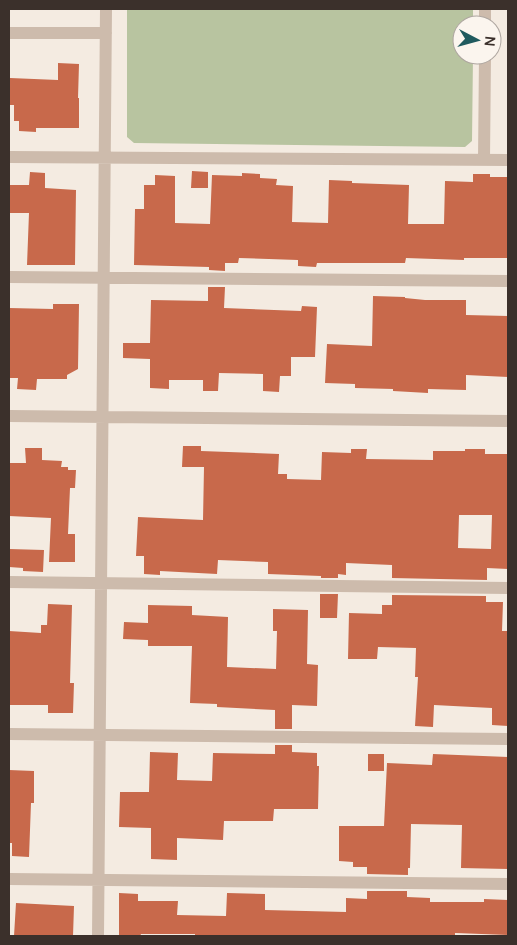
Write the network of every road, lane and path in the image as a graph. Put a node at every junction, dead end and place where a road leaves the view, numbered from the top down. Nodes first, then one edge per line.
1 (106, 9) edge
2 (9, 33) edge
3 (106, 33) junction
4 (485, 65) edge
5 (9, 157) edge
6 (104, 159) junction
7 (484, 160) junction
8 (508, 160) edge
9 (9, 277) edge
10 (103, 278) junction
11 (508, 280) edge
12 (9, 416) edge
13 (102, 416) junction
14 (508, 421) edge
15 (9, 582) edge
16 (101, 582) junction
17 (508, 588) edge
18 (9, 734) edge
19 (99, 736) junction
20 (508, 739) edge
21 (9, 879) edge
22 (99, 880) junction
23 (508, 884) edge
24 (98, 936) edge

1 - 3 street
2 - 3 street
3 - 6 street
4 - 7 street
5 - 6 street
6 - 7 street
6 - 10 street
7 - 8 street
9 - 10 street
10 - 11 street
10 - 13 street
12 - 13 street
13 - 14 street
13 - 16 street
15 - 16 street
16 - 17 street
16 - 19 street
18 - 19 street
19 - 20 street
19 - 22 street
21 - 22 street
22 - 23 street
22 - 24 street

